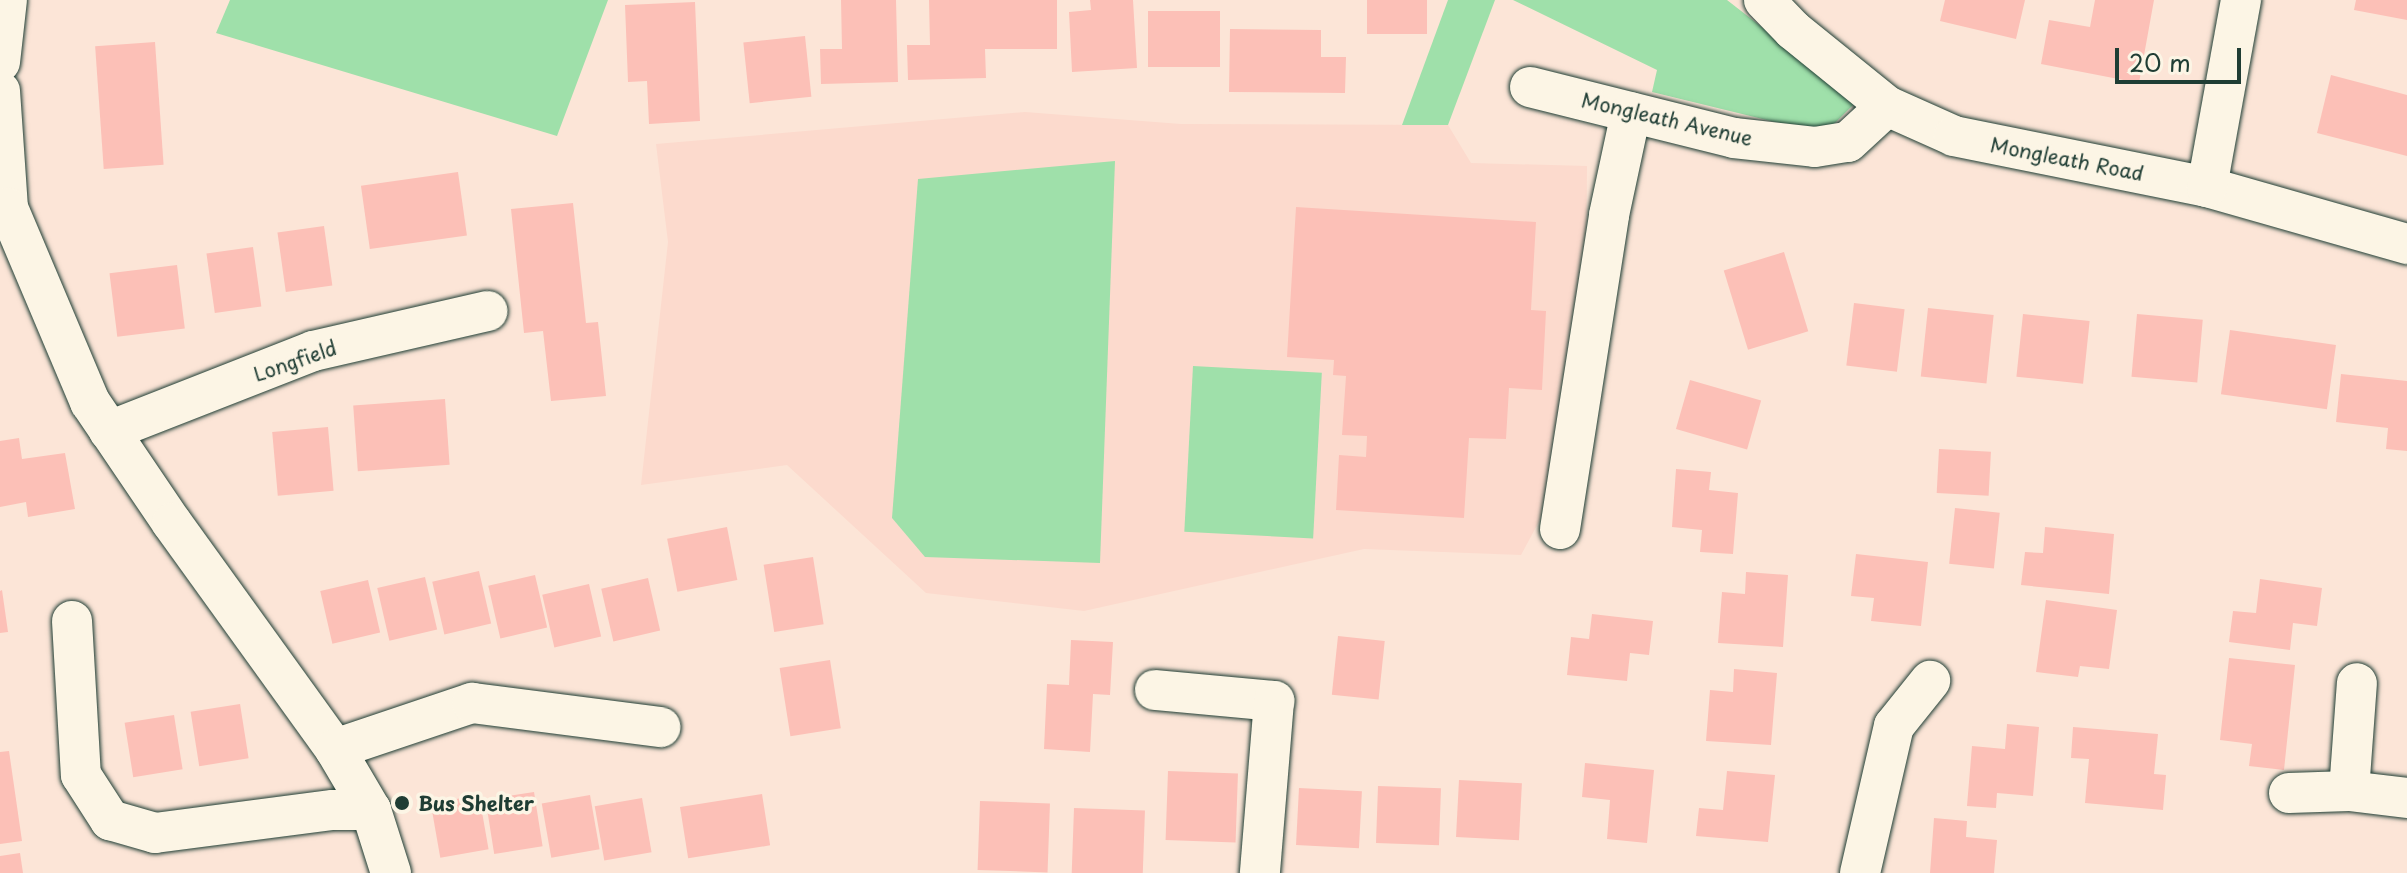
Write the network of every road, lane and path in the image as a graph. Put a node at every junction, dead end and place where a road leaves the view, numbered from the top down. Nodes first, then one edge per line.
1 (7, 0) edge
2 (1764, 0) edge
3 (2241, 0) edge
4 (0, 62) edge
5 (1530, 87) dead end
6 (0, 91) edge
7 (1887, 106) junction
8 (1631, 112) junction
9 (2207, 187) junction
10 (2407, 244) edge
11 (487, 311) dead end
12 (109, 431) junction
13 (1560, 529) dead end
14 (72, 621) dead end
15 (1930, 681) dead end
16 (2357, 683) dead end
17 (1155, 690) dead end
18 (660, 727) dead end
19 (335, 749) junction
20 (2349, 791) junction
21 (2289, 793) dead end
22 (2407, 798) edge
23 (371, 810) junction
24 (391, 873) edge
25 (1260, 873) edge
26 (1860, 873) edge

1 - 4 street
2 - 7 street, Mongleath Road
3 - 9 street
5 - 8 street, Mongleath Avenue
6 - 12 street
7 - 8 street, Mongleath Avenue
7 - 9 street, Mongleath Road
8 - 13 street
9 - 10 street, Mongleath Road
11 - 12 street, Longfield
12 - 19 street
14 - 23 street
15 - 26 street
16 - 20 street
17 - 25 street
18 - 19 street
19 - 23 street
20 - 21 street
20 - 22 street
23 - 24 street

